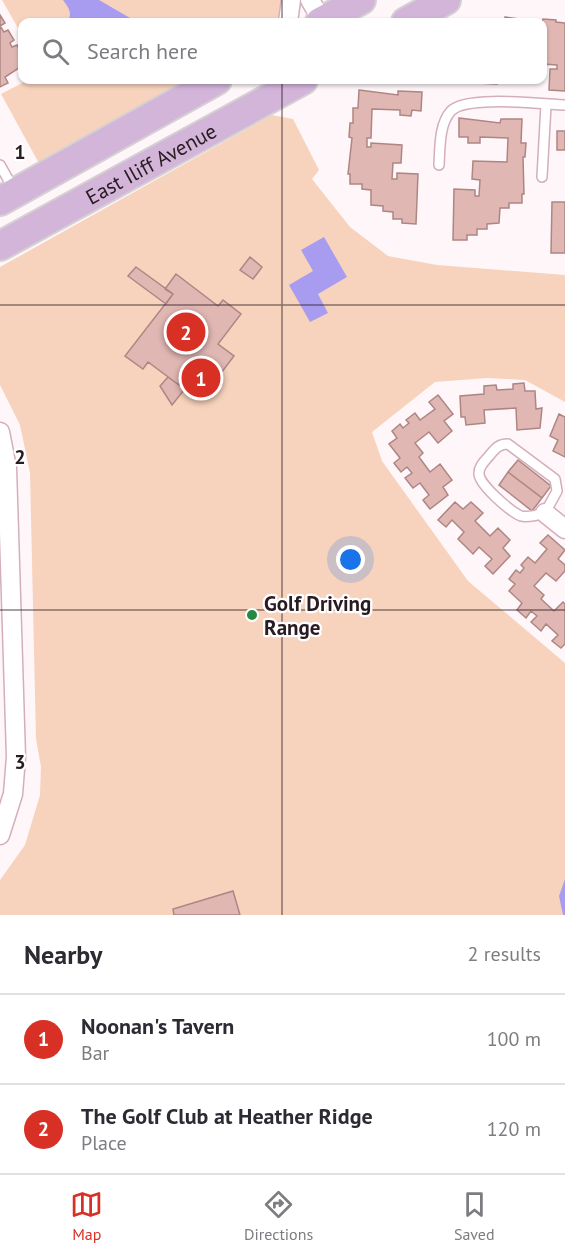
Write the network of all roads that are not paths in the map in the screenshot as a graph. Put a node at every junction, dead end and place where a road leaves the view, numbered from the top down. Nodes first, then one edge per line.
1 (291, 0) edge
2 (361, 0) edge
3 (446, 0) edge
4 (319, 16) edge
5 (289, 18) edge
6 (413, 18) edge
7 (210, 84) edge
8 (296, 84) edge
9 (546, 105) junction
10 (565, 105) edge
11 (0, 165) edge
12 (439, 165) dead end
13 (542, 177) dead end
14 (8, 196) edge
15 (0, 246) edge
16 (0, 432) edge
17 (545, 513) junction
18 (565, 529) edge
19 (6, 679) edge
20 (0, 835) edge

1 - 5 street
2 - 4 main road
3 - 6 main road
7 - 14 main road, East Iliff Avenue
8 - 15 main road, East Iliff Avenue
9 - 10 lane
9 - 12 lane
9 - 13 lane
11 - 14 lane
16 - 19 street
17 - 17 lane
17 - 18 street
19 - 20 street

